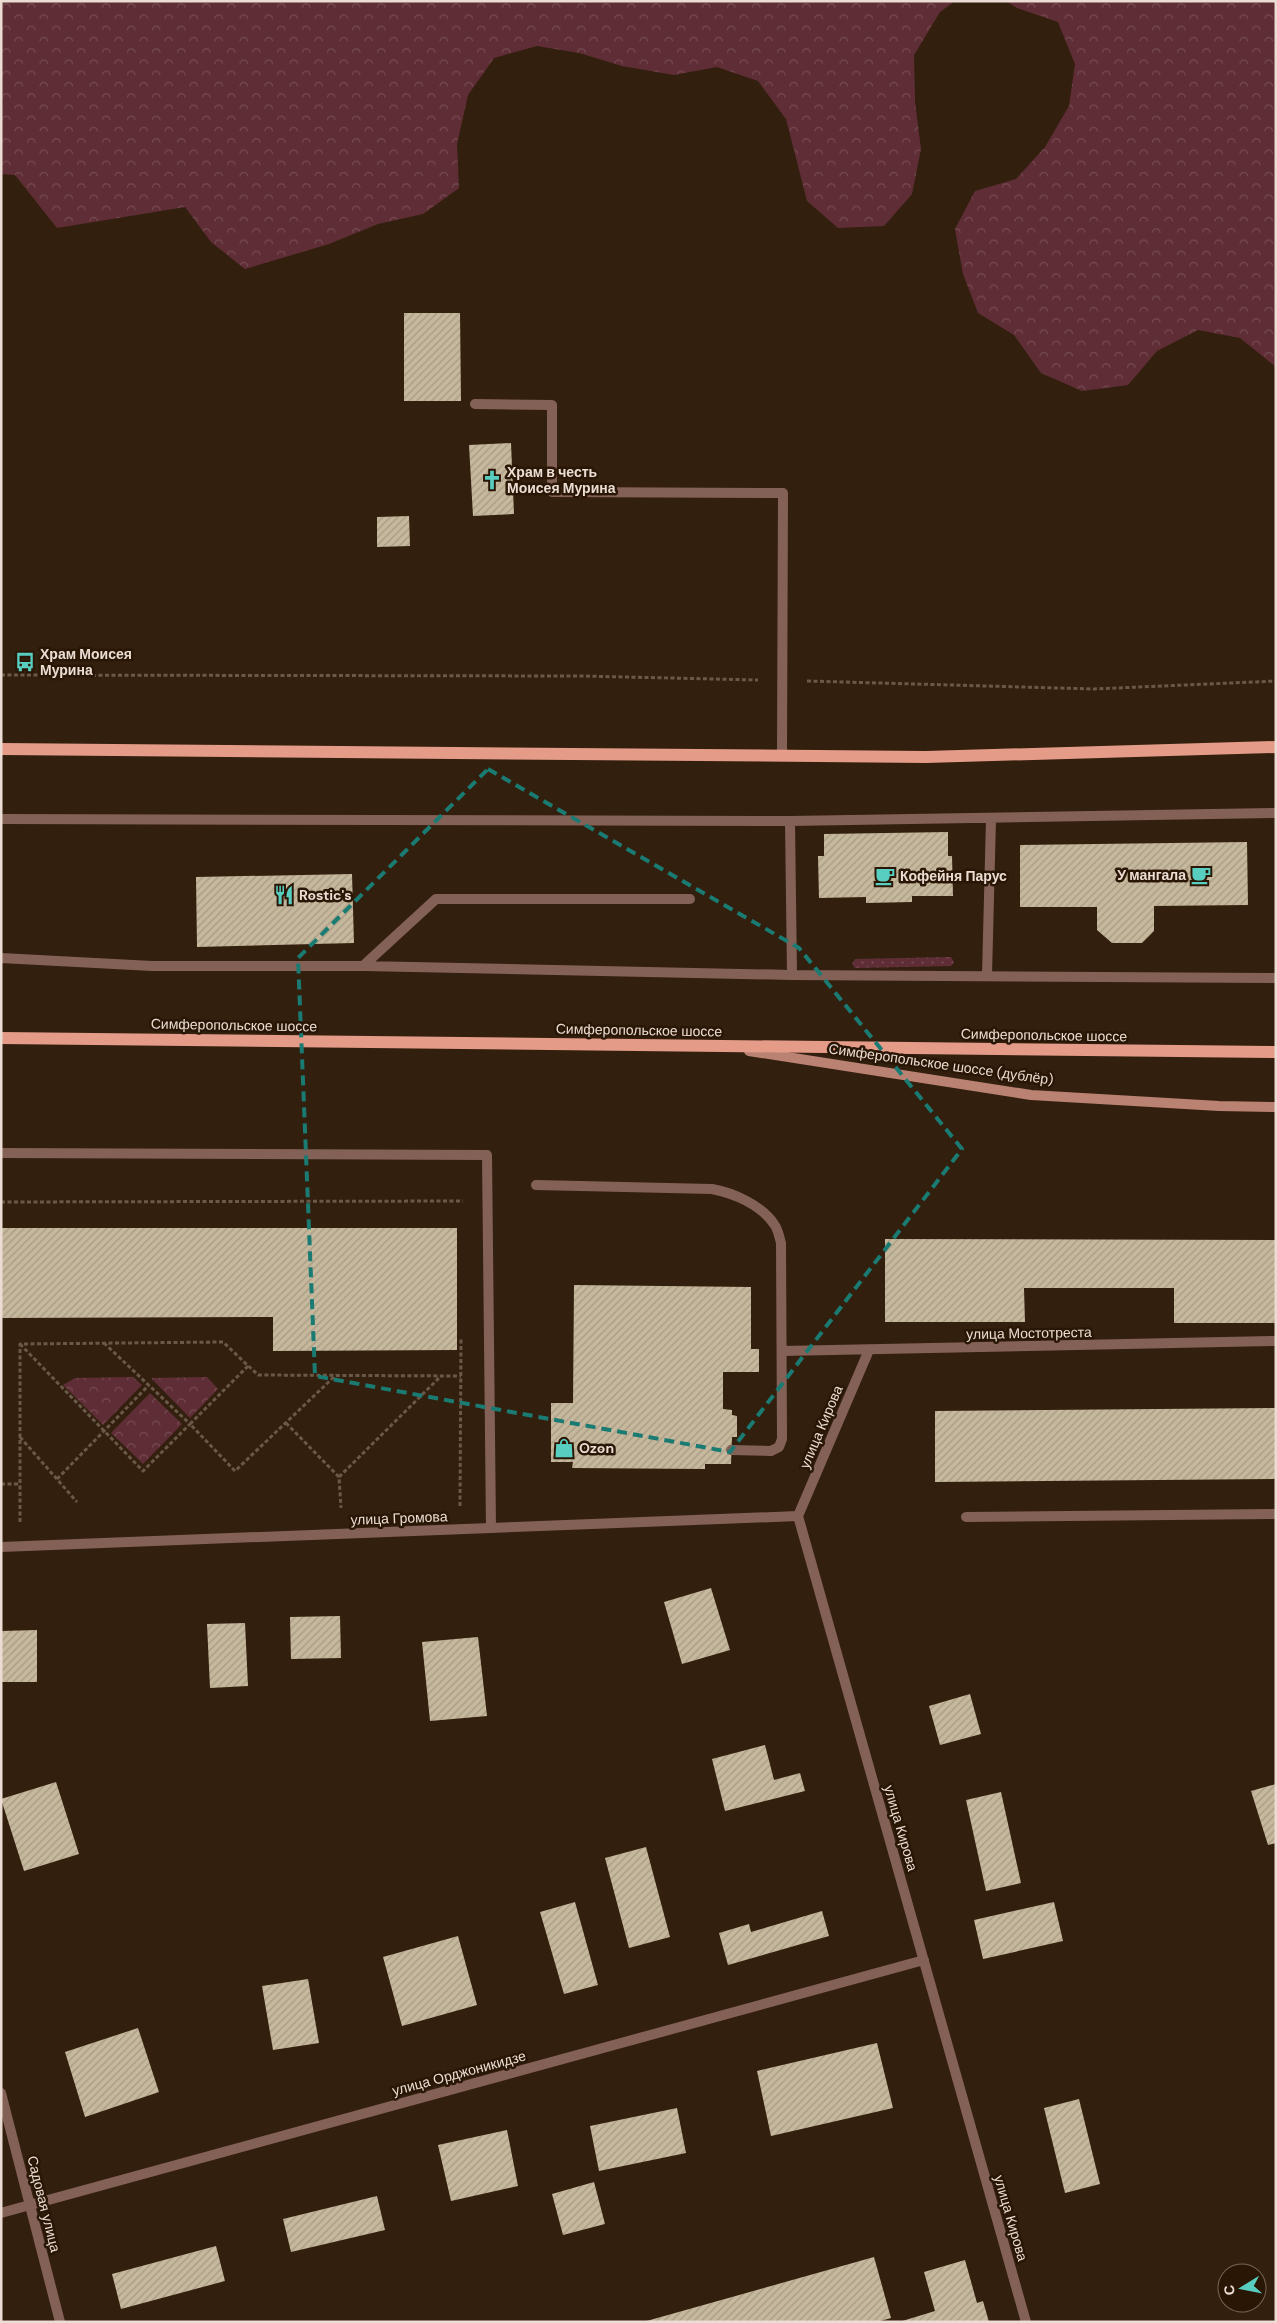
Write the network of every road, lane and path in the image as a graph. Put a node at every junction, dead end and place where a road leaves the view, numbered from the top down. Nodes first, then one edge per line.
1 (476, 404) dead end
2 (1, 675) edge
3 (782, 681) junction
4 (1276, 681) edge
5 (1276, 747) edge
6 (1, 749) edge
7 (782, 754) junction
8 (1276, 814) edge
9 (991, 819) junction
10 (1, 820) edge
11 (790, 821) junction
12 (690, 899) dead end
13 (1, 958) edge
14 (363, 966) junction
15 (792, 974) junction
16 (987, 975) junction
17 (1276, 978) edge
18 (1, 1038) edge
19 (724, 1047) junction
20 (1276, 1052) edge
21 (1276, 1107) edge
22 (1, 1153) edge
23 (536, 1185) dead end
24 (463, 1201) junction
25 (488, 1201) junction
26 (1, 1202) edge
27 (463, 1211) dead end
28 (462, 1327) dead end
29 (1276, 1341) edge
30 (104, 1343) junction
31 (20, 1344) junction
32 (869, 1350) junction
33 (782, 1351) junction
34 (248, 1366) junction
35 (336, 1376) junction
36 (441, 1376) junction
37 (461, 1376) junction
38 (149, 1385) junction
39 (190, 1424) junction
40 (286, 1424) junction
41 (104, 1431) junction
42 (20, 1437) junction
43 (731, 1450) dead end
44 (339, 1477) junction
45 (57, 1479) junction
46 (1, 1484) edge
47 (20, 1484) junction
48 (77, 1502) dead end
49 (1276, 1514) edge
50 (798, 1516) junction
51 (966, 1517) dead end
52 (491, 1528) junction
53 (459, 1529) junction
54 (343, 1534) junction
55 (20, 1547) junction
56 (1, 1548) edge
57 (924, 1960) junction
58 (1, 2093) edge
59 (30, 2205) junction
60 (1, 2213) edge
61 (60, 2322) edge
62 (1026, 2322) edge

1 - 3 street
2 - 3 path
3 - 4 path
3 - 7 street
5 - 7 main road
6 - 7 main road
8 - 9 street
9 - 11 street
9 - 16 street
10 - 11 street
11 - 15 street
12 - 14 street
13 - 14 street
14 - 15 street
15 - 16 street
16 - 17 street
18 - 19 main road, Симферопольское шоссе
19 - 20 main road, Симферопольское шоссе
19 - 21 main road, Симферопольское шоссе (дублёр)
22 - 25 street
23 - 33 street
24 - 25 path
24 - 26 path
24 - 27 path
25 - 52 street
28 - 37 path
29 - 32 street, улица Мостотреста
30 - 31 path
30 - 34 path
30 - 38 path
31 - 41 path
31 - 42 path
32 - 33 street, улица Мостотреста
32 - 50 street, улица Кирова
33 - 43 street
34 - 35 path
34 - 39 path
35 - 36 path
35 - 40 path
36 - 37 path
36 - 44 path
37 - 53 path
38 - 39 path
38 - 41 path
39 - 40 path
39 - 41 path
40 - 44 path
41 - 45 path
42 - 45 path
42 - 47 path
44 - 54 path
45 - 48 path
46 - 47 path
47 - 55 path
49 - 51 street
50 - 52 street, улица Громова
50 - 57 street, улица Кирова
52 - 53 street, улица Громова
53 - 54 street, улица Громова
54 - 55 street, улица Громова
55 - 56 street, улица Громова
57 - 59 street, улица Орджоникидзе
57 - 62 street, улица Кирова
58 - 59 street, Садовая улица
59 - 60 street, улица Орджоникидзе
59 - 61 street, Садовая улица

